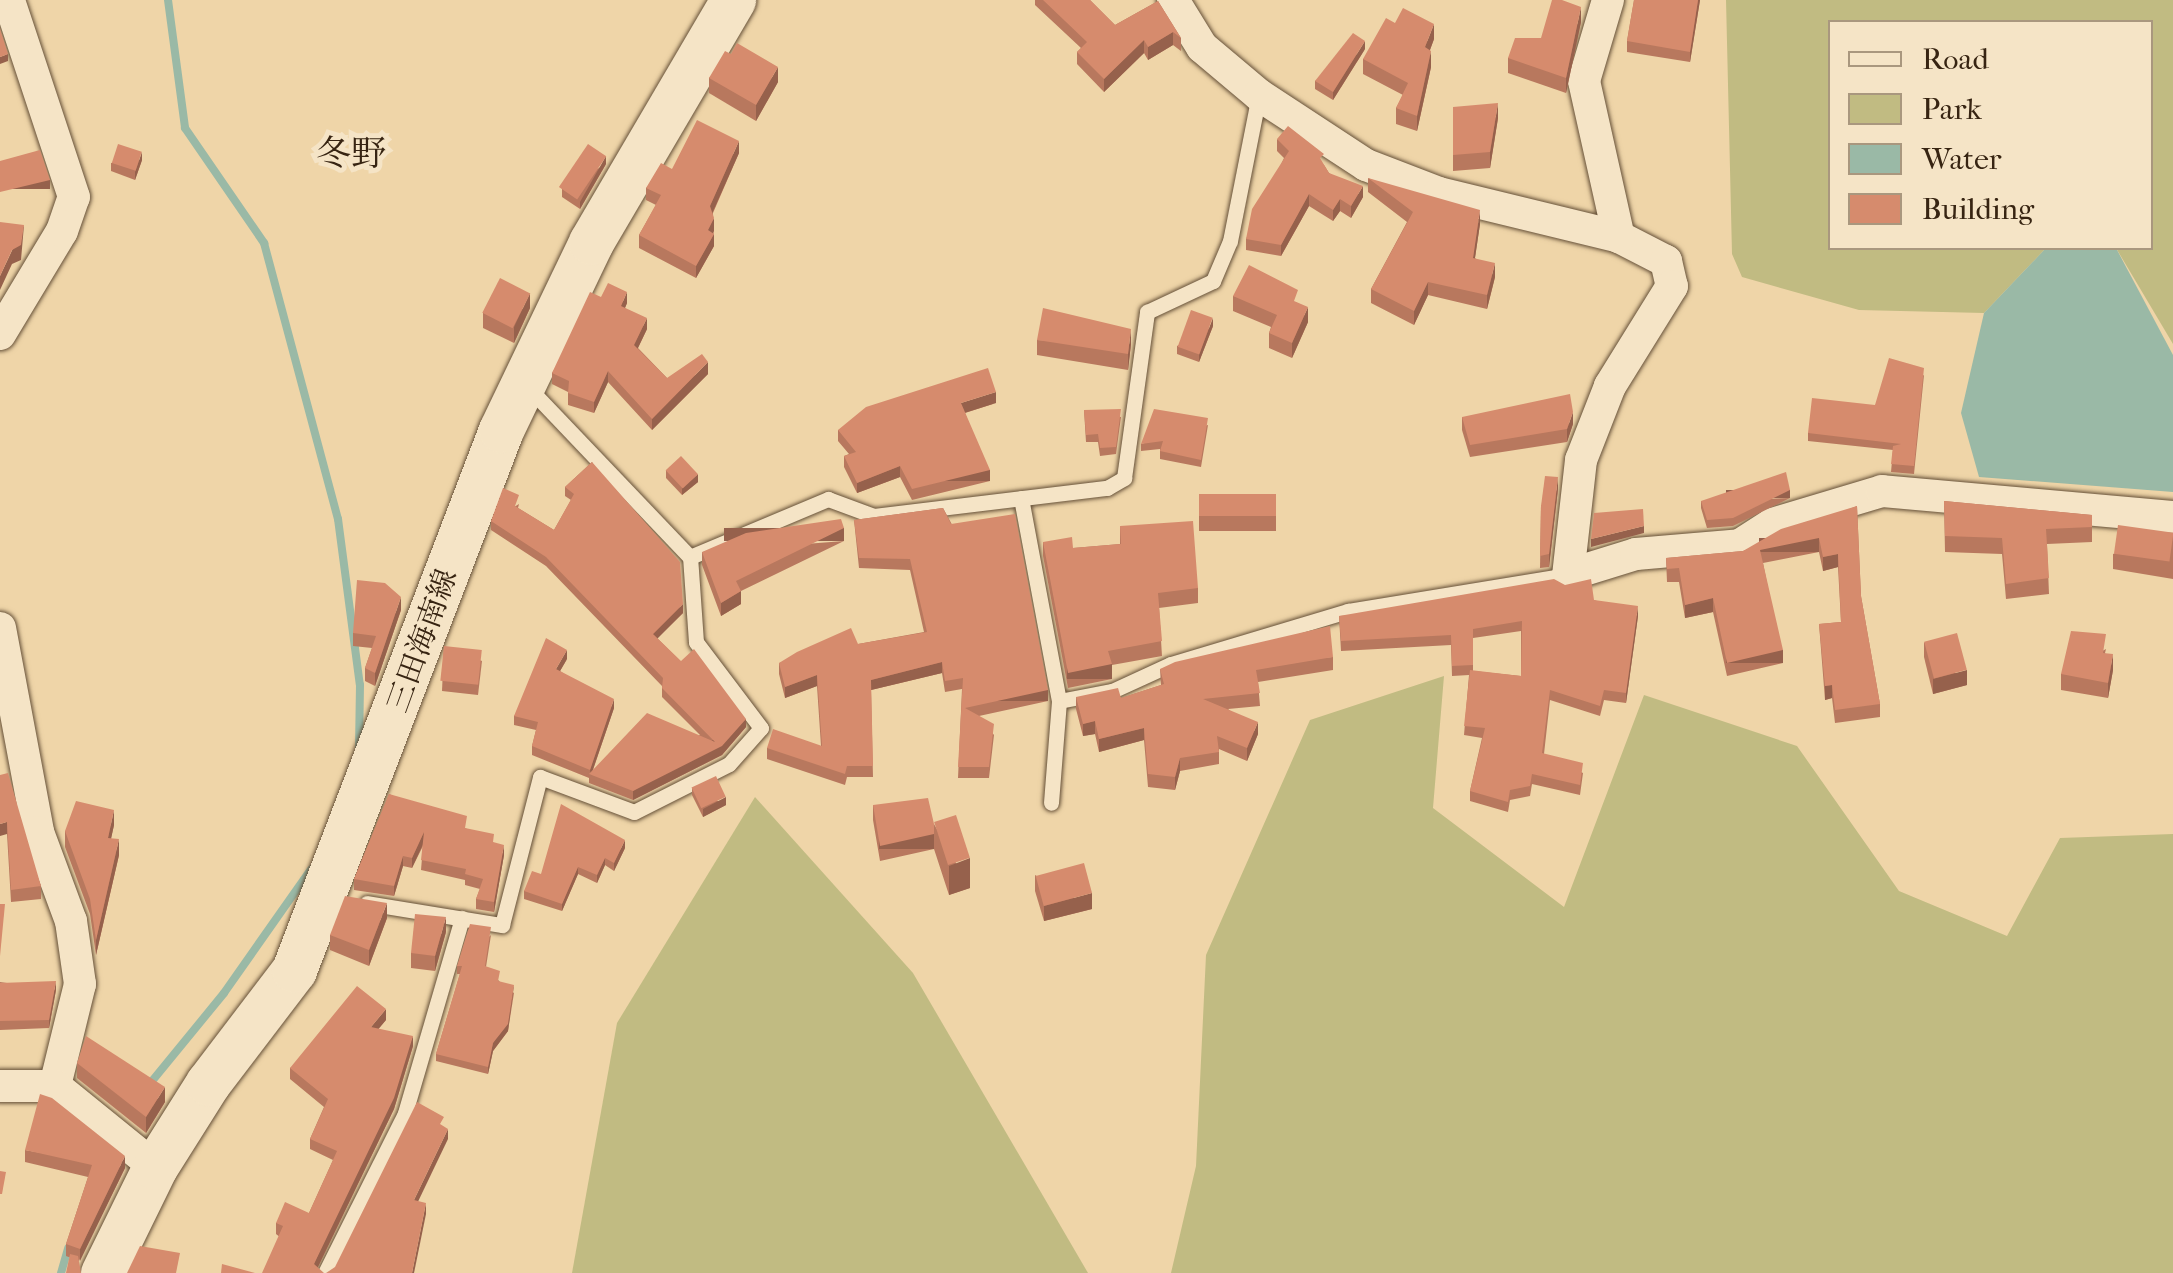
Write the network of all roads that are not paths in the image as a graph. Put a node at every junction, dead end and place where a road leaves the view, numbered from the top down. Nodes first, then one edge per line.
1 (9, 0) edge
2 (733, 0) edge
3 (1174, 0) edge
4 (1608, 0) edge
5 (1259, 94) junction
6 (1619, 237) junction
7 (0, 334) edge
8 (524, 382) junction
9 (1021, 498) junction
10 (2173, 517) edge
11 (690, 557) junction
12 (1568, 575) junction
13 (0, 628) edge
14 (1059, 701) junction
15 (1051, 804) dead end
16 (326, 896) junction
17 (462, 918) junction
18 (0, 1086) edge
19 (55, 1086) junction
20 (154, 1167) junction
21 (103, 1273) edge
22 (325, 1273) edge

1 - 7 street
2 - 8 main road, 三田海南線
3 - 5 street
4 - 6 street
5 - 6 street
5 - 9 lane
6 - 12 street
8 - 11 lane
8 - 16 main road, 三田海南線
9 - 11 lane
9 - 14 lane
10 - 12 street
11 - 17 lane
12 - 14 lane
13 - 19 street
14 - 15 lane
16 - 17 lane
16 - 20 main road, 三田海南線
17 - 22 lane
18 - 19 street
19 - 20 street
20 - 21 main road, 三田海南線

